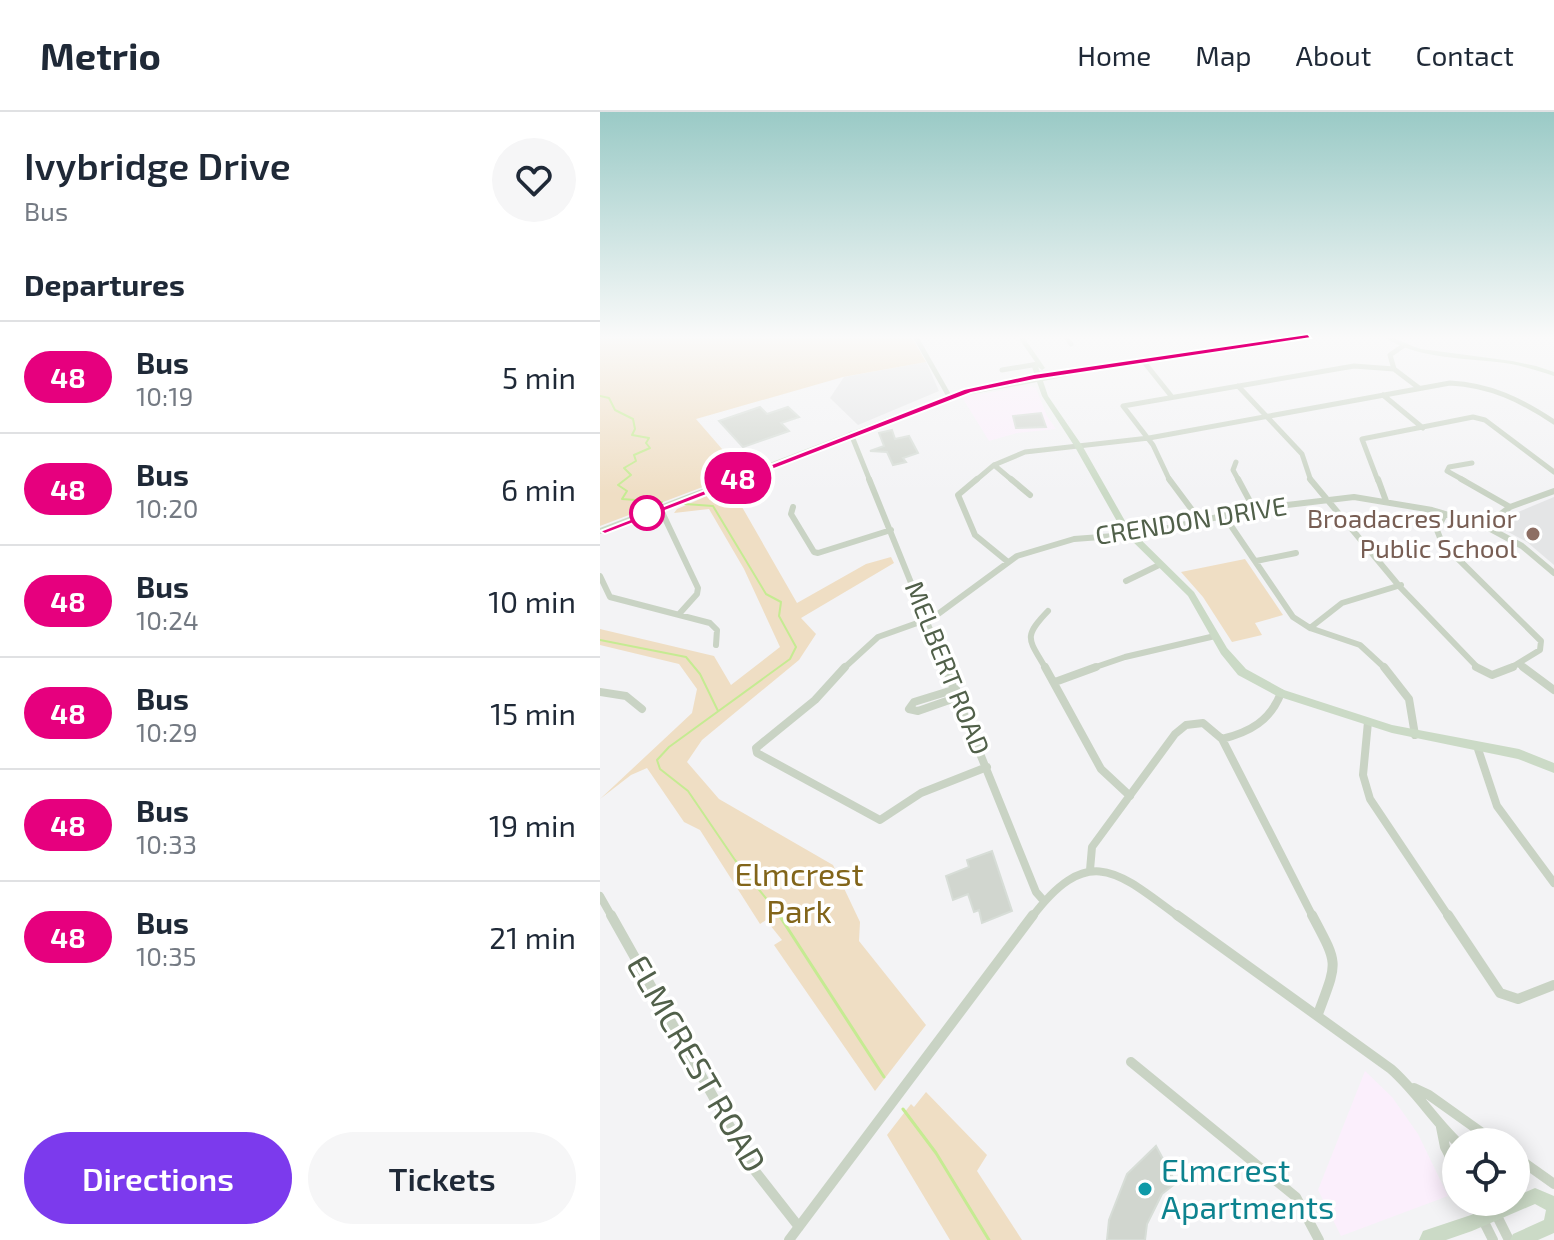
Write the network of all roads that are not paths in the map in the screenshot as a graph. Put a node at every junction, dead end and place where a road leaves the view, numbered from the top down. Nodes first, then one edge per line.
1 (945, 389) edge
2 (982, 389) edge
3 (1044, 389) edge
4 (1165, 389) edge
5 (1222, 389) edge
6 (1240, 389) edge
7 (1416, 389) edge
8 (1491, 389) edge
9 (1383, 395) junction
10 (949, 396) junction
11 (1172, 397) junction
12 (1264, 414) junction
13 (1554, 422) edge
14 (1423, 428) junction
15 (851, 434) junction
16 (1149, 438) junction
17 (1079, 447) junction
18 (1236, 462) dead end
19 (1472, 463) dead end
20 (994, 465) junction
21 (1554, 472) edge
22 (1554, 491) edge
23 (1030, 495) dead end
24 (1325, 500) junction
25 (1386, 501) junction
26 (793, 507) dead end
27 (1510, 507) junction
28 (660, 508) junction
29 (1254, 509) junction
30 (1445, 514) junction
31 (1225, 517) junction
32 (1201, 522) junction
33 (1485, 526) junction
34 (891, 530) junction
35 (600, 531) edge
36 (1130, 535) junction
37 (1296, 553) dead end
38 (1256, 561) junction
39 (1008, 562) junction
40 (1159, 565) junction
41 (1554, 573) edge
42 (600, 576) edge
43 (1126, 581) dead end
44 (1401, 585) junction
45 (1048, 611) dead end
46 (680, 613) junction
47 (928, 619) junction
48 (1310, 628) junction
49 (1215, 636) junction
50 (716, 645) dead end
51 (1518, 664) junction
52 (1055, 682) junction
53 (1554, 690) edge
54 (600, 692) edge
55 (957, 693) junction
56 (1281, 693) junction
57 (642, 709) dead end
58 (1368, 722) junction
59 (1415, 735) junction
60 (1222, 739) junction
61 (1477, 746) junction
62 (987, 767) junction
63 (1554, 768) edge
64 (1130, 796) junction
65 (1090, 870) junction
66 (1554, 883) edge
67 (600, 896) edge
68 (1044, 901) junction
69 (1554, 985) edge
70 (1318, 1014) junction
71 (1131, 1062) dead end
72 (1411, 1087) junction
73 (1457, 1114) junction
74 (1440, 1126) junction
75 (1476, 1128) edge
76 (1442, 1134) edge
77 (1530, 1167) edge
78 (1554, 1184) edge
79 (1530, 1197) edge
80 (1554, 1205) edge
81 (1554, 1212) edge
82 (1471, 1216) edge
83 (1487, 1216) edge
84 (1490, 1216) edge
85 (799, 1227) junction
86 (789, 1240) edge
87 (1319, 1240) edge
88 (1428, 1240) edge
89 (1493, 1240) edge
90 (1509, 1240) edge
91 (1519, 1240) edge

1 - 10 street
2 - 10 street
3 - 17 street
4 - 11 street
5 - 11 street
6 - 12 street
7 - 9 street
8 - 13 street
9 - 12 street
9 - 14 street
10 - 15 street
11 - 16 street
12 - 16 street
12 - 24 street
14 - 21 street
14 - 25 street
15 - 28 street
15 - 34 street, MELBERT ROAD
16 - 17 street
16 - 32 street
17 - 20 street
17 - 36 street
18 - 29 street
19 - 27 street
20 - 23 street
20 - 39 street
22 - 27 street
24 - 25 street, CRENDON DRIVE
24 - 29 street, CRENDON DRIVE
24 - 44 street
25 - 30 street, CRENDON DRIVE
26 - 34 street
27 - 33 street
28 - 35 street
28 - 46 street
29 - 31 street, CRENDON DRIVE
30 - 33 street, CRENDON DRIVE
30 - 51 street
31 - 32 street, CRENDON DRIVE
31 - 38 street
32 - 36 street, CRENDON DRIVE
33 - 41 street, CRENDON DRIVE
34 - 47 street, MELBERT ROAD
36 - 39 street, CRENDON DRIVE
36 - 40 street
37 - 38 street
38 - 48 street
39 - 47 street, CRENDON DRIVE
40 - 43 street
40 - 49 street
42 - 46 street
44 - 48 street
44 - 51 street
45 - 52 street
46 - 50 street
47 - 55 street, MELBERT ROAD
47 - 62 street, CRENDON DRIVE
48 - 59 street
49 - 52 street
49 - 56 street
51 - 53 street
52 - 64 street
54 - 57 street
55 - 55 street
55 - 62 street, MELBERT ROAD
56 - 58 street
56 - 60 street
58 - 59 street
58 - 69 street
59 - 61 street
60 - 64 street
60 - 70 street
61 - 63 street
61 - 66 street
62 - 68 street, MELBERT ROAD
64 - 65 street
65 - 68 street
65 - 70 street
67 - 85 street, ELMCREST ROAD
68 - 85 street
70 - 72 street
71 - 87 street
72 - 73 street
72 - 74 street
73 - 74 street
73 - 75 street
74 - 76 street
77 - 78 street
79 - 80 street
81 - 91 street
82 - 88 street
83 - 89 street
84 - 90 street
85 - 86 street

